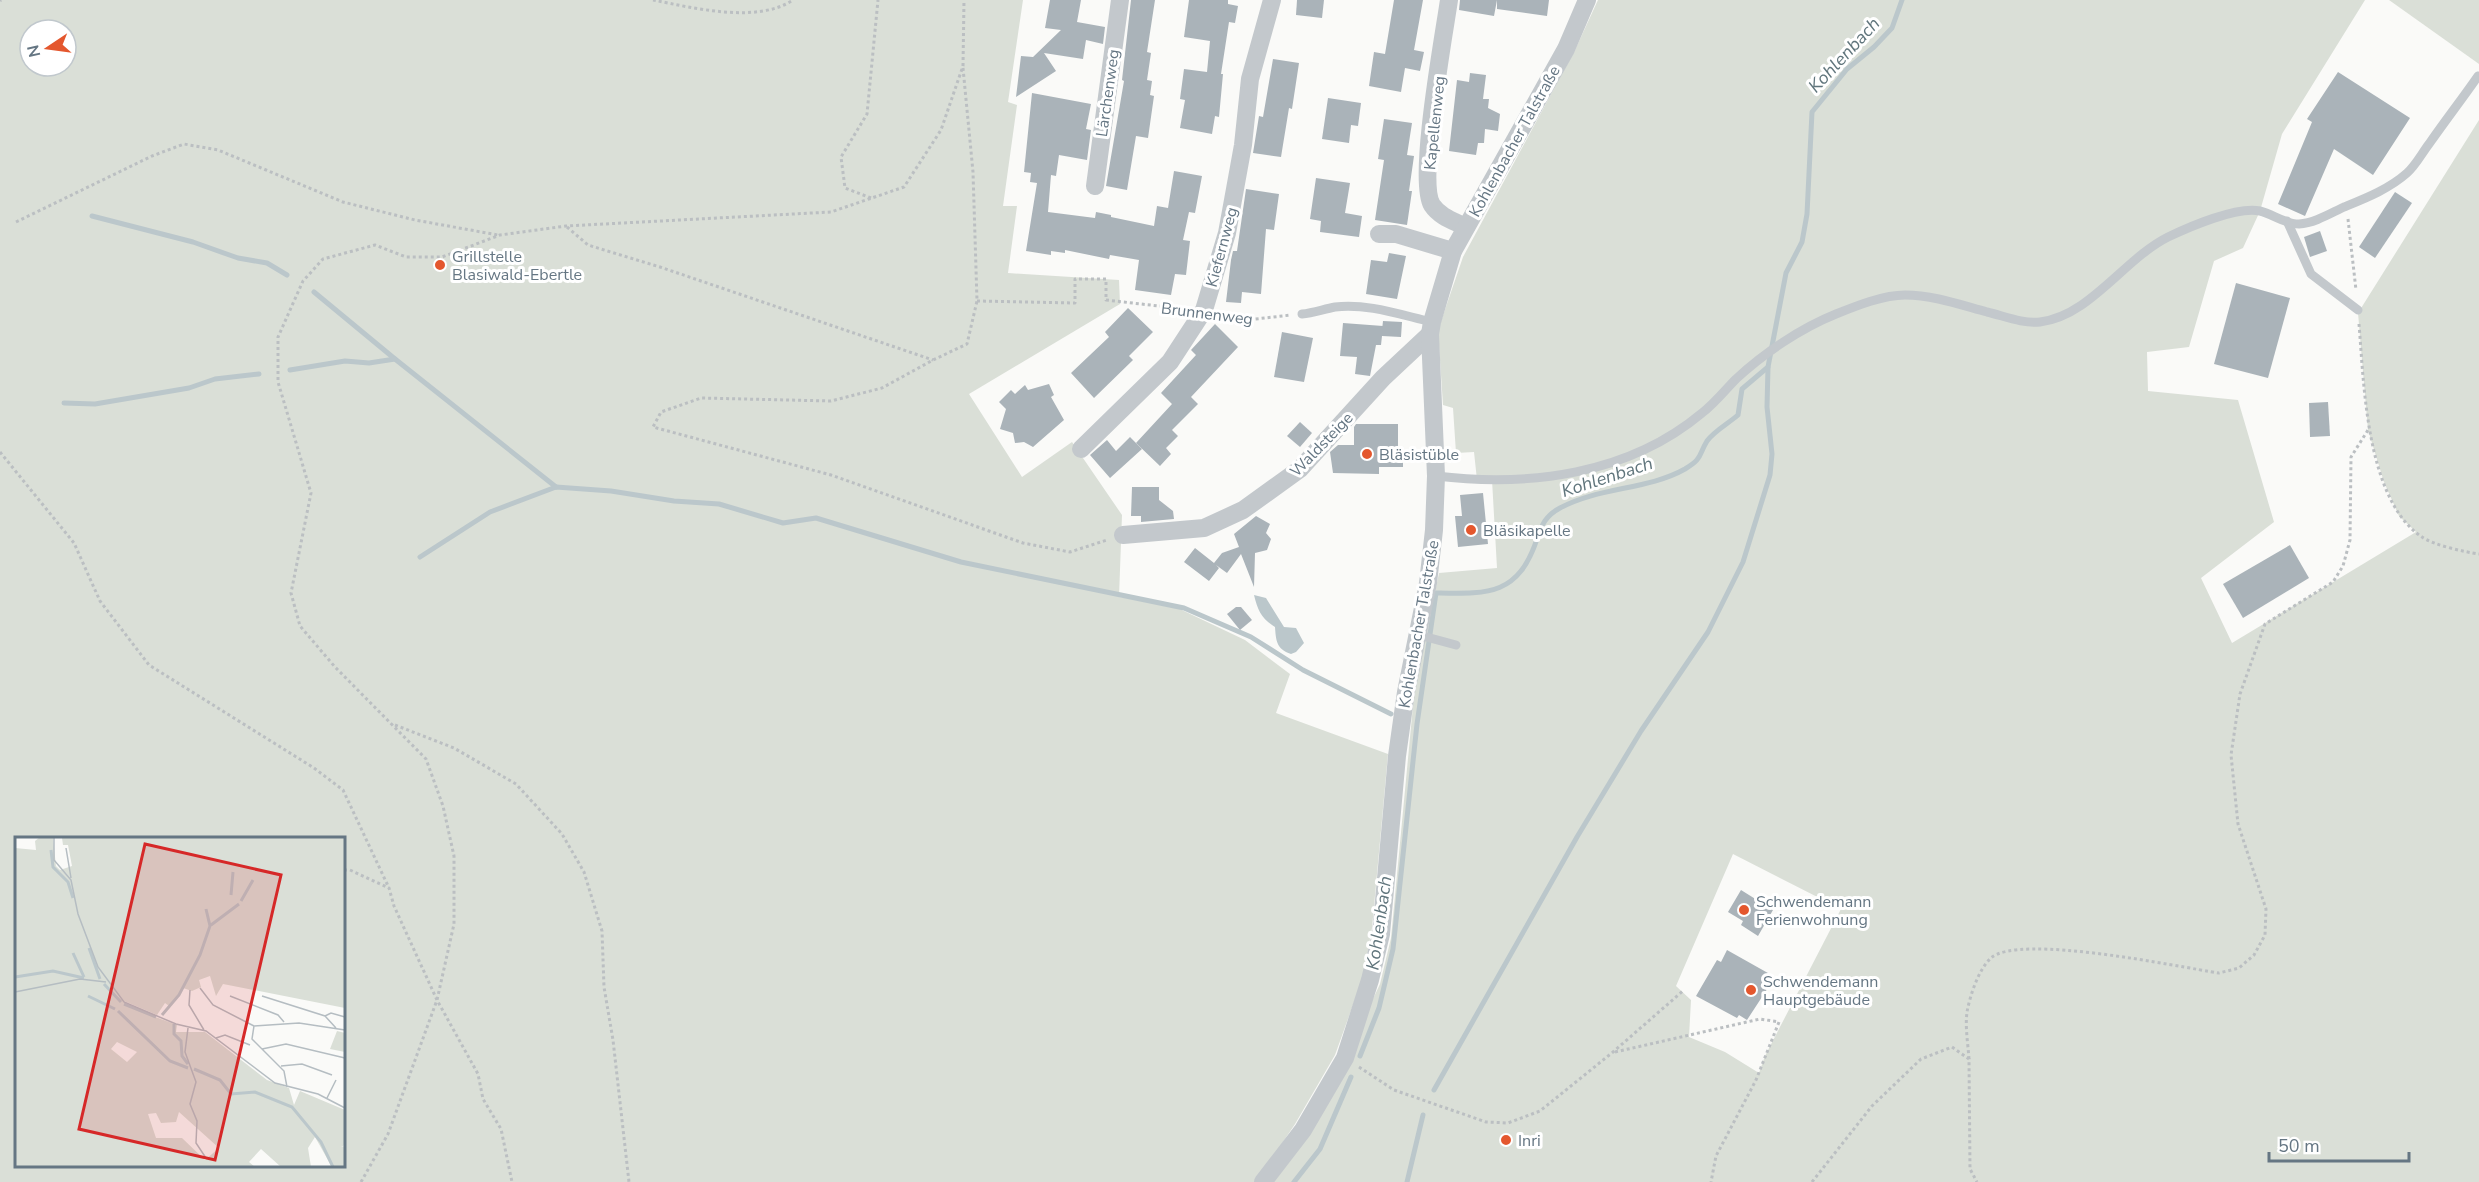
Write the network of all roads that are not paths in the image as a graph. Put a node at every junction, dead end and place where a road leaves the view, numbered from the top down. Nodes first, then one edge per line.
1 (1120, 0) edge
2 (1272, 0) edge
3 (1449, 0) edge
4 (1587, 0) edge
5 (2478, 76) edge
6 (1095, 186) dead end
7 (2287, 221) junction
8 (1466, 227) junction
9 (1379, 234) dead end
10 (1453, 251) junction
11 (2358, 310) road end
12 (1302, 314) road end
13 (1431, 328) junction
14 (1081, 449) dead end
15 (1436, 476) junction
16 (1123, 535) road end
17 (1422, 636) junction
18 (1456, 645) dead end
19 (1263, 1182) edge

1 - 6 street, Lärchenweg
2 - 14 street, Kiefernweg
3 - 8 street, Kapellenweg
4 - 8 street, Kohlenbacher Talstraße
5 - 7 lane
7 - 11 lane
7 - 15 lane
8 - 10 street, Kohlenbacher Talstraße
9 - 10 street
10 - 13 street, Kohlenbacher Talstraße
12 - 13 lane
13 - 15 street, Kohlenbacher Talstraße
13 - 16 street, Waldsteige
15 - 17 street, Kohlenbacher Talstraße
17 - 18 lane
17 - 19 street, Kohlenbacher Talstraße

